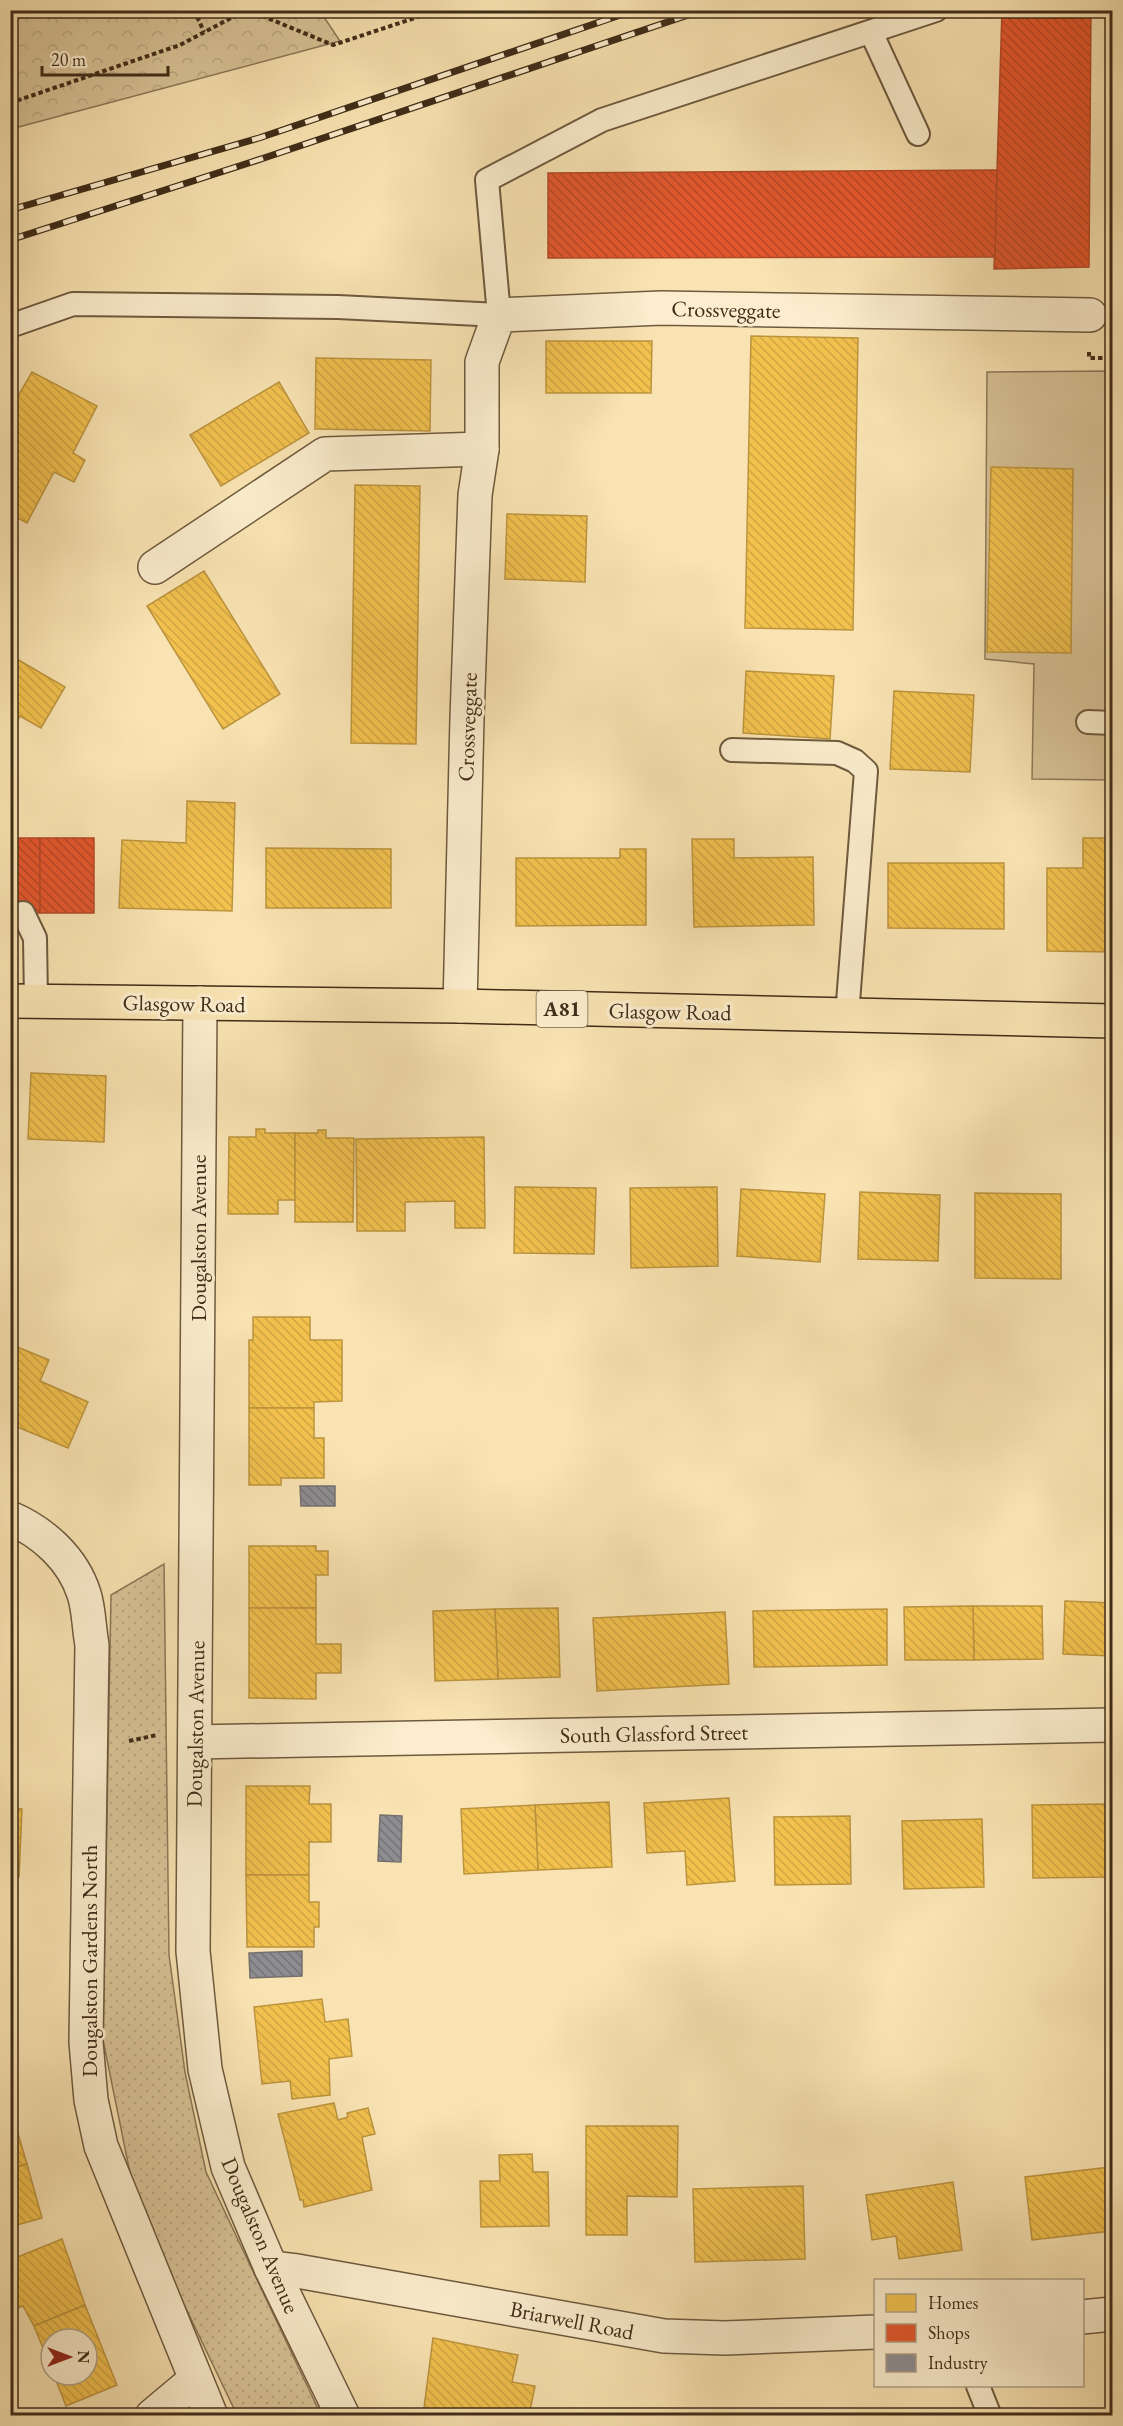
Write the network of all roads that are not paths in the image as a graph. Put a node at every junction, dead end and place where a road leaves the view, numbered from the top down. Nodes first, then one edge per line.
1 (936, 10) edge
2 (871, 32) junction
3 (918, 134) dead end
4 (499, 315) junction
5 (1090, 315) dead end
6 (10, 326) edge
7 (482, 449) junction
8 (155, 567) dead end
9 (1088, 722) dead end
10 (1113, 723) edge
11 (732, 750) dead end
12 (23, 913) dead end
13 (23, 1001) edge
14 (200, 1003) junction
15 (460, 1006) junction
16 (847, 1015) junction
17 (1113, 1021) edge
18 (10, 1518) edge
19 (1113, 1725) edge
20 (196, 1735) junction
21 (271, 2268) junction
22 (1113, 2314) edge
23 (1084, 2317) edge
24 (874, 2332) edge
25 (195, 2380) junction
26 (979, 2387) edge
27 (152, 2415) edge
28 (211, 2415) edge
29 (343, 2415) edge
30 (990, 2415) edge

1 - 2 lane
2 - 3 lane
2 - 4 lane
4 - 5 street, Crossveggate
4 - 6 lane
4 - 7 street, Crossveggate
7 - 8 street
7 - 15 street, Crossveggate
9 - 10 lane
11 - 16 lane
12 - 13 lane
13 - 14 main road, Glasgow Road / A81
14 - 15 main road, Glasgow Road / A81
14 - 20 street, Dougalston Avenue
15 - 16 main road, Glasgow Road / A81
16 - 17 main road, Glasgow Road / A81
18 - 25 street, Dougalston Gardens North
19 - 20 street, South Glassford Street
20 - 21 street, Dougalston Avenue
21 - 24 street, Briarwell Road
21 - 29 street, Dougalston Avenue
22 - 23 street
25 - 27 street
25 - 28 street, Dougalston Gardens North
26 - 30 lane

